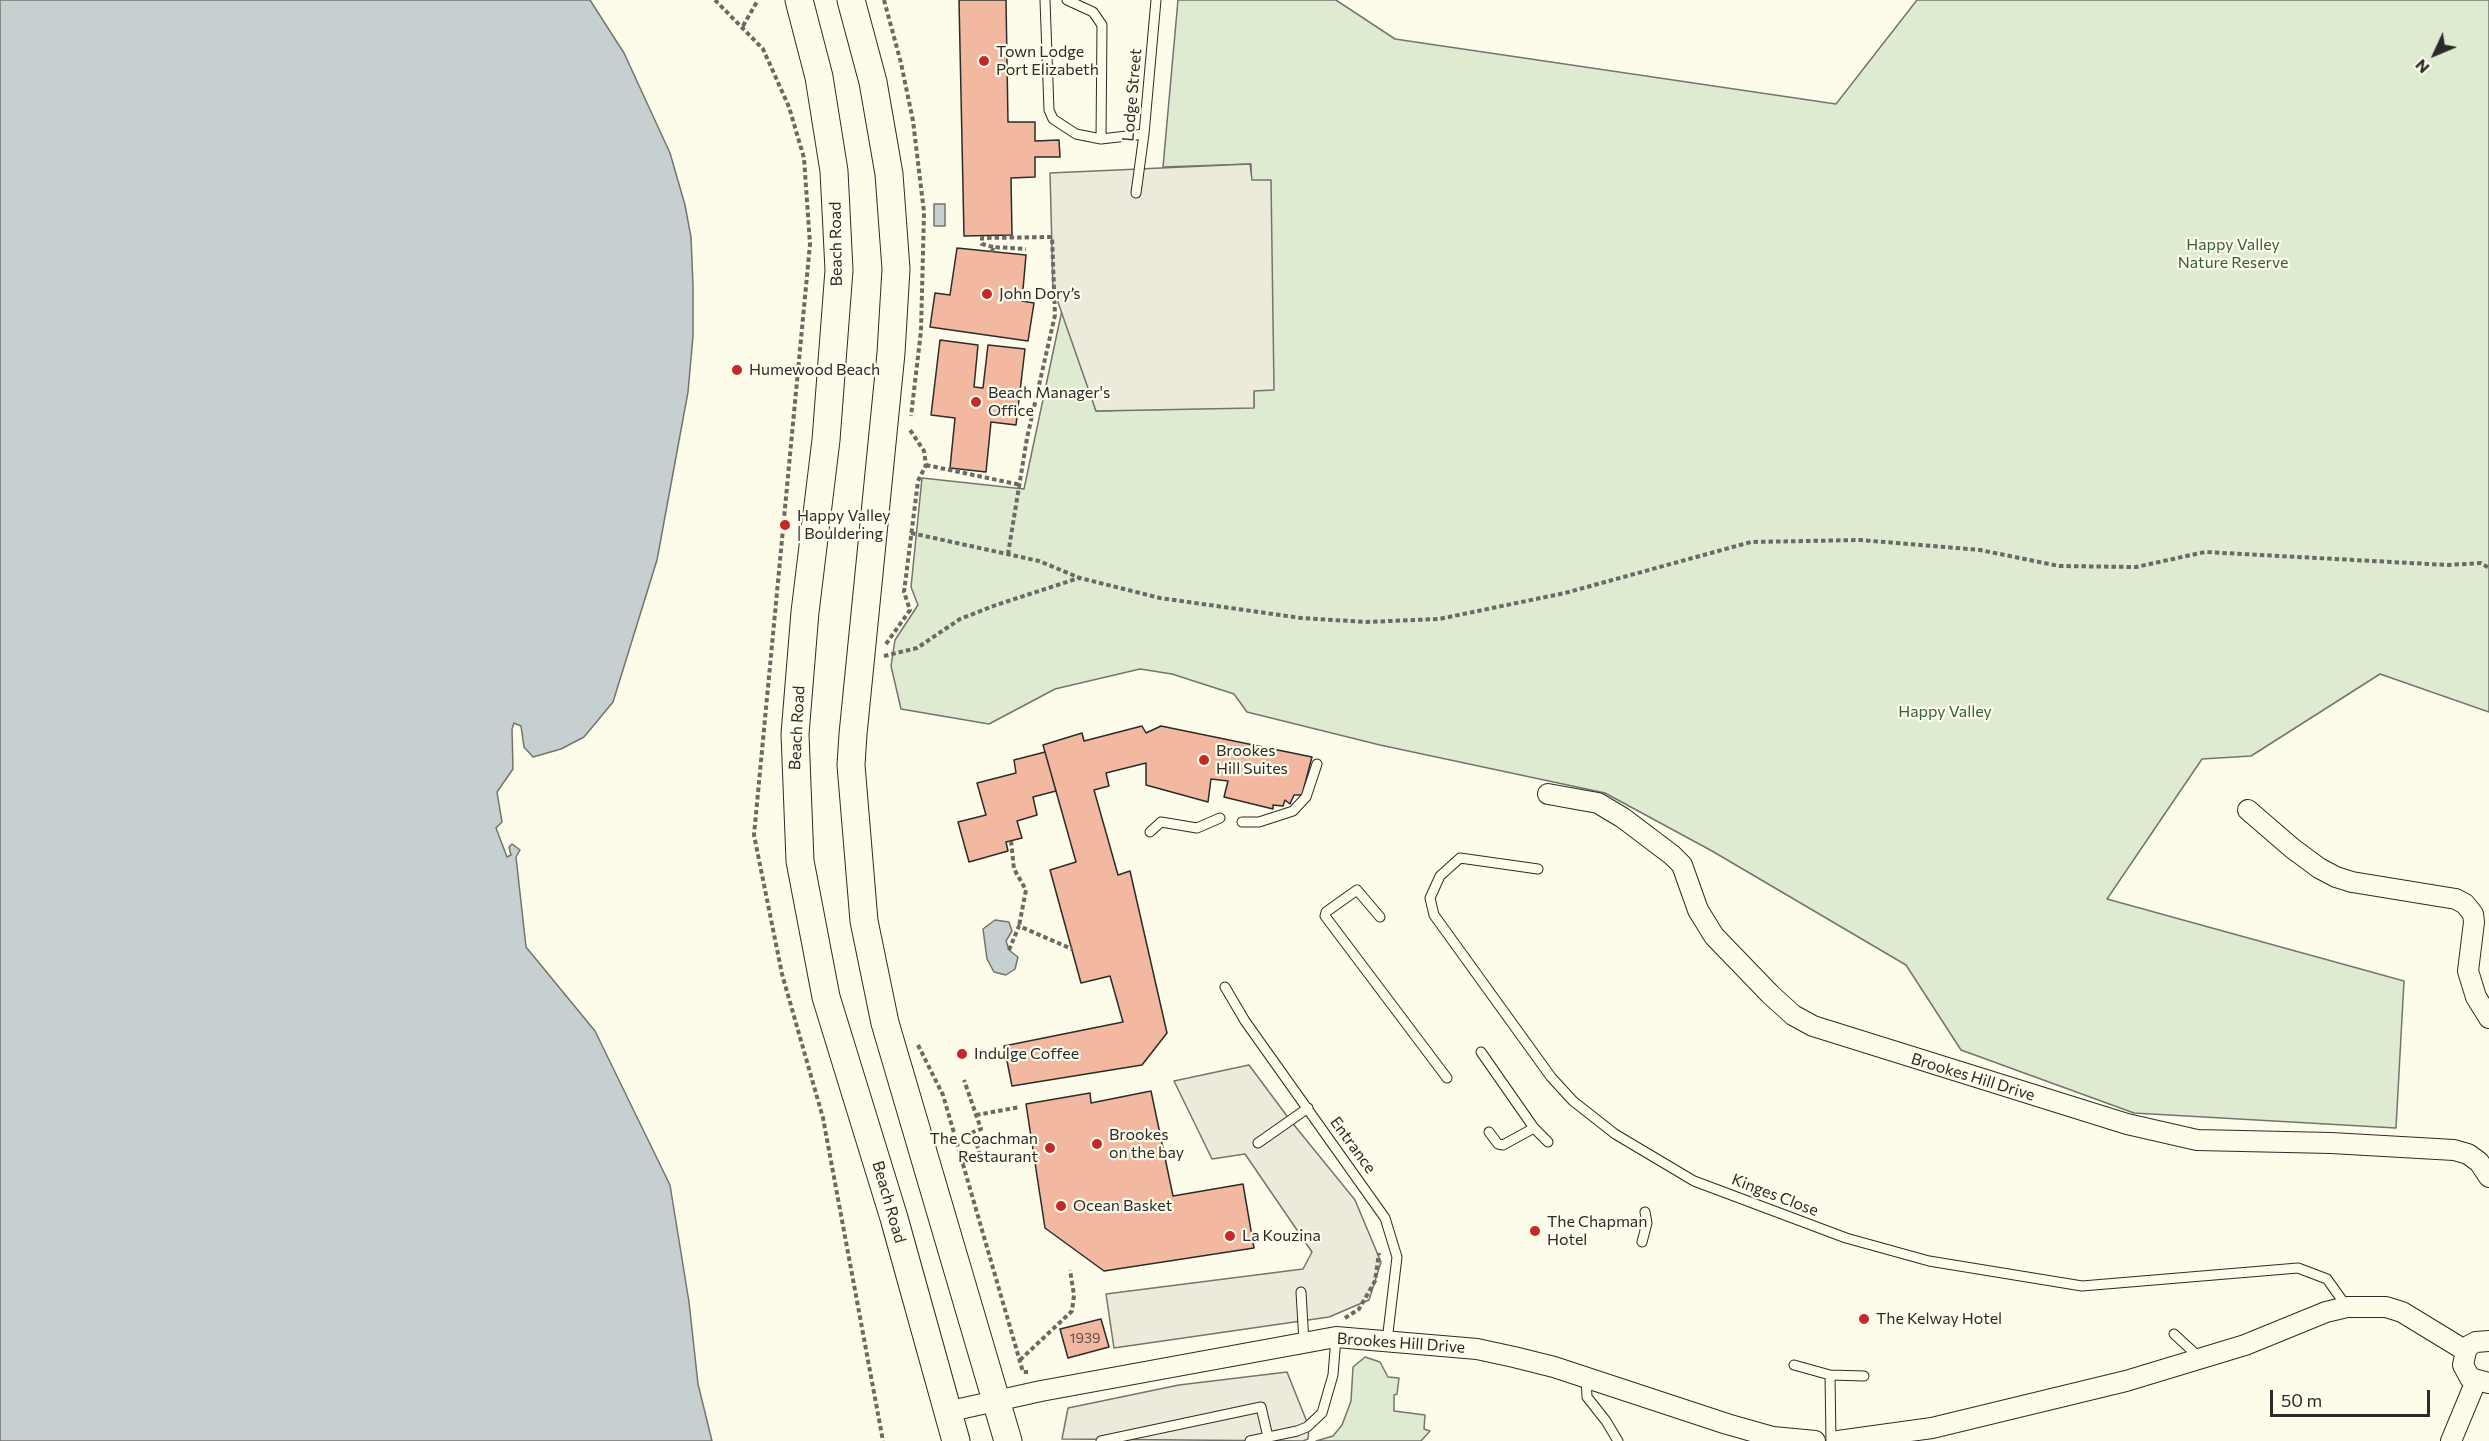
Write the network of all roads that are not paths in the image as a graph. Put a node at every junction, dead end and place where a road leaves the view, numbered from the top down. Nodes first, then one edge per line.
1 (799, 0) edge
2 (851, 0) edge
3 (1045, 0) edge
4 (1067, 0) edge
5 (1156, 0) edge
6 (1144, 134) junction
7 (1101, 139) junction
8 (1136, 193) dead end
9 (1317, 764) dead end
10 (1548, 794) dead end
11 (2248, 810) dead end
12 (1220, 818) dead end
13 (1242, 822) dead end
14 (1150, 832) dead end
15 (1538, 869) dead end
16 (1380, 917) dead end
17 (1225, 987) dead end
18 (2489, 1018) edge
19 (1481, 1052) dead end
20 (1447, 1078) dead end
21 (1308, 1108) junction
22 (1534, 1128) junction
23 (1489, 1132) dead end
24 (1548, 1142) dead end
25 (1258, 1143) dead end
26 (2489, 1177) edge
27 (1645, 1212) dead end
28 (1642, 1242) dead end
29 (1301, 1292) dead end
30 (2347, 1307) junction
31 (1340, 1328) junction
32 (2174, 1334) dead end
33 (1388, 1341) junction
34 (2489, 1341) edge
35 (1304, 1342) junction
36 (2466, 1351) junction
37 (2200, 1358) junction
38 (1794, 1365) dead end
39 (1830, 1375) junction
40 (1864, 1376) dead end
41 (1586, 1377) junction
42 (2482, 1382) edge
43 (996, 1401) junction
44 (946, 1412) junction
45 (1268, 1437) junction
46 (956, 1441) edge
47 (1008, 1441) edge
48 (1101, 1441) edge
49 (1250, 1441) edge
50 (1618, 1441) edge
51 (1815, 1441) edge
52 (1831, 1441) edge
53 (1838, 1441) edge
54 (2451, 1441) edge

1 - 44 main road, Beach Road
2 - 43 main road
3 - 7 lane
4 - 7 lane
5 - 6 lane, Lodge Street
6 - 7 lane
6 - 8 lane, Lodge Street
9 - 13 lane
10 - 26 street, Brookes Hill Drive
11 - 18 street
12 - 14 lane
15 - 30 lane, Kinges Close
16 - 20 lane
17 - 21 lane, Entrance
19 - 22 lane
21 - 25 lane
21 - 33 lane, Entrance
22 - 23 lane
22 - 24 lane
27 - 28 lane
29 - 35 lane
30 - 36 street
30 - 37 street
31 - 33 street, Brookes Hill Drive
31 - 35 street, Brookes Hill Drive
31 - 45 lane
32 - 37 lane
33 - 41 street, Brookes Hill Drive
34 - 36 street
35 - 43 street, Brookes Hill Drive
36 - 42 street
37 - 53 street
38 - 39 lane
39 - 40 lane
39 - 52 lane
41 - 50 lane
41 - 51 street, Brookes Hill Drive
42 - 54 street
43 - 44 street, Brookes Hill Drive
43 - 47 main road
44 - 46 main road, Beach Road
45 - 48 lane
45 - 49 lane

